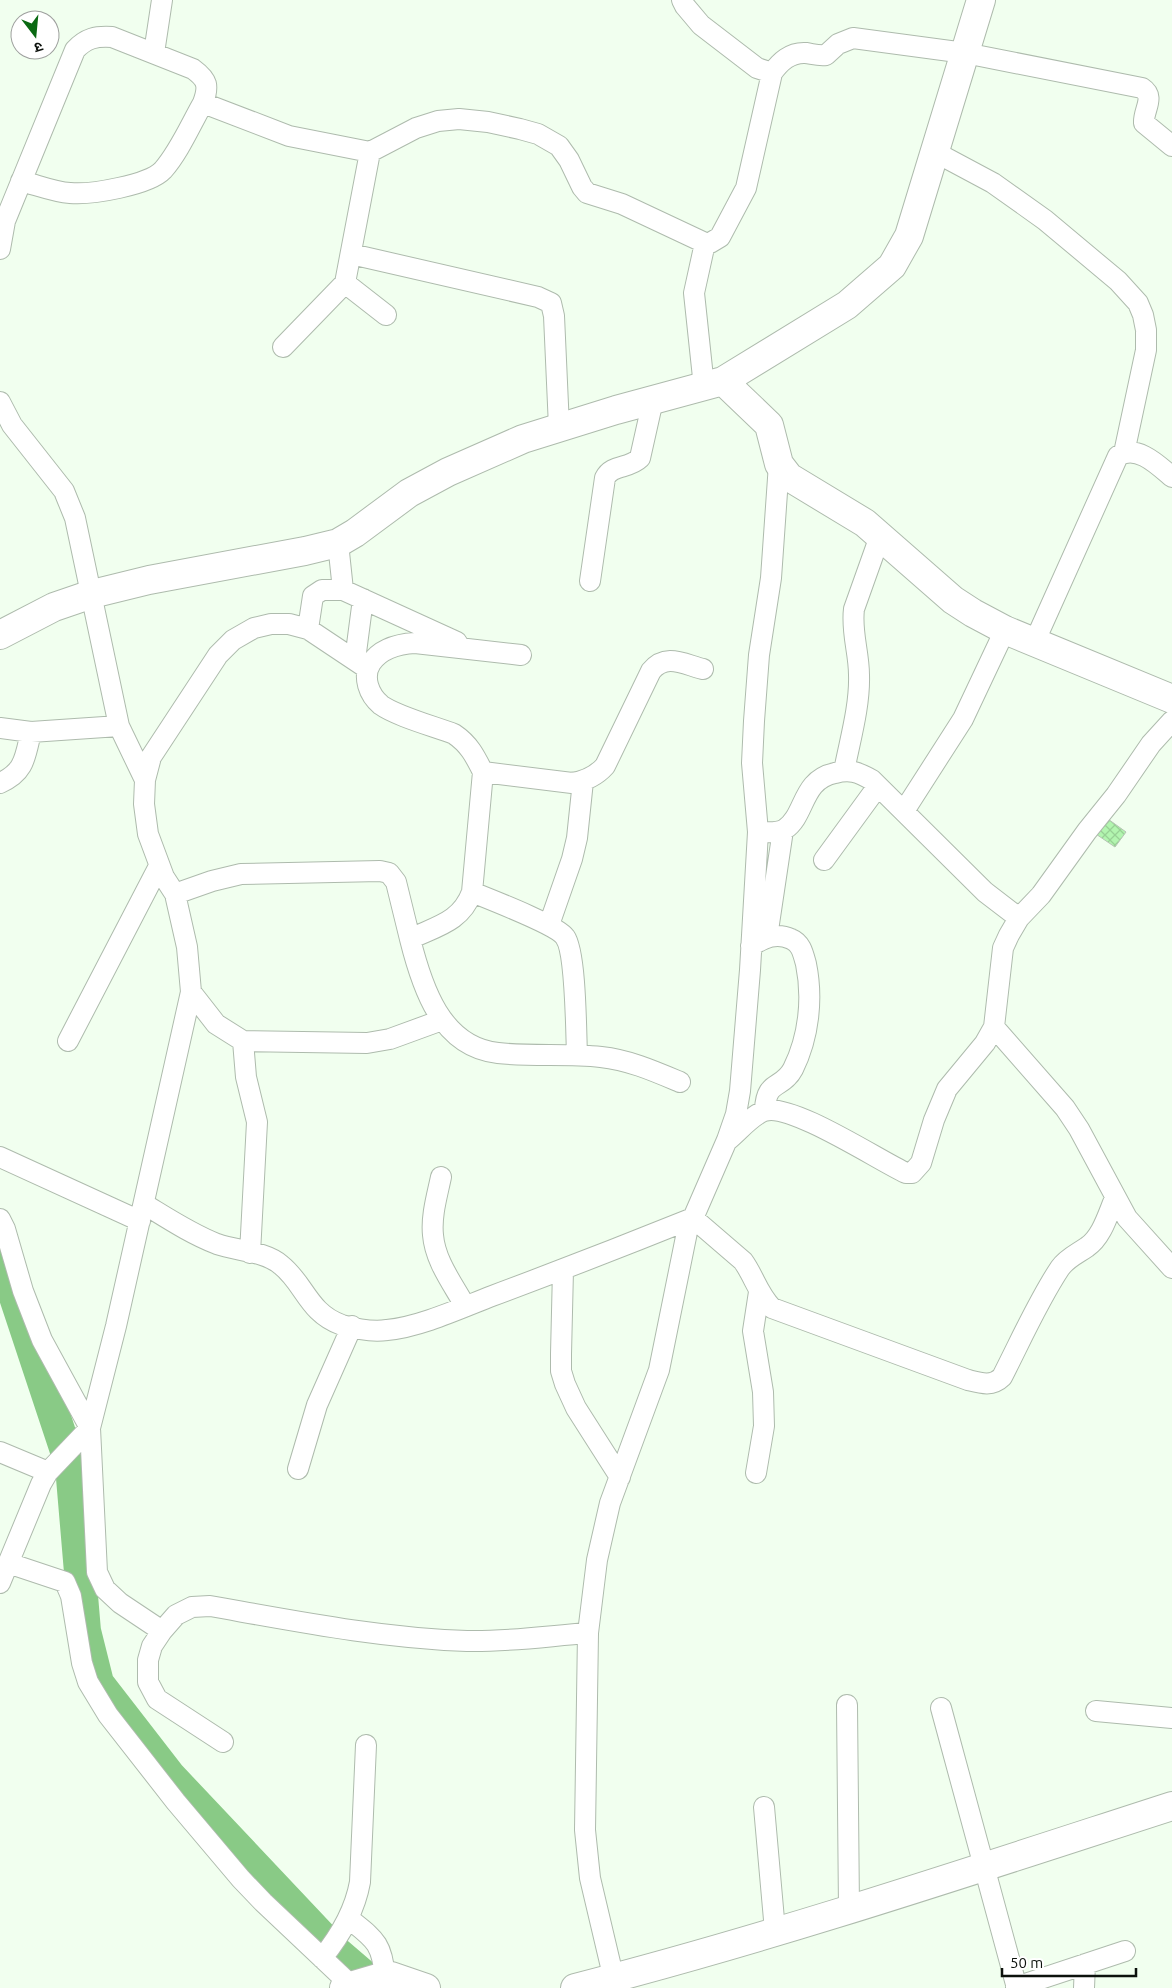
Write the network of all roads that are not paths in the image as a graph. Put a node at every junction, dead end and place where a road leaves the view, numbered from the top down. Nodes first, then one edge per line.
1 (162, 0) edge
2 (682, 0) edge
3 (981, 0) edge
4 (154, 53) junction
5 (965, 53) junction
6 (772, 73) junction
7 (203, 103) junction
8 (1172, 146) edge
9 (370, 152) junction
10 (935, 152) junction
11 (21, 181) junction
12 (2, 220) edge
13 (705, 243) junction
14 (0, 250) edge
15 (351, 254) junction
16 (345, 284) junction
17 (386, 315) dead end
18 (283, 347) dead end
19 (713, 384) junction
20 (653, 400) junction
21 (0, 402) edge
22 (559, 428) junction
23 (1124, 453) junction
24 (779, 464) junction
25 (1172, 477) edge
26 (880, 536) junction
27 (338, 543) junction
28 (590, 581) dead end
29 (343, 590) junction
30 (92, 594) junction
31 (363, 599) junction
32 (308, 629) junction
33 (1005, 630) junction
34 (0, 635) edge
35 (427, 636) junction
36 (1034, 643) junction
37 (520, 655) dead end
38 (361, 664) junction
39 (703, 669) dead end
40 (1172, 699) edge
41 (1172, 721) edge
42 (119, 726) junction
43 (0, 728) edge
44 (31, 732) junction
45 (844, 771) junction
46 (483, 772) junction
47 (145, 780) junction
48 (583, 782) junction
49 (0, 783) edge
50 (878, 786) junction
51 (904, 811) junction
52 (783, 830) junction
53 (758, 832) junction
54 (824, 860) dead end
55 (159, 866) junction
56 (472, 892) junction
57 (175, 894) junction
58 (1019, 918) junction
59 (548, 925) junction
60 (410, 939) junction
61 (759, 941) junction
62 (191, 992) junction
63 (442, 1020) junction
64 (994, 1027) junction
65 (68, 1040) dead end
66 (243, 1041) junction
67 (577, 1055) junction
68 (680, 1082) dead end
69 (765, 1110) junction
70 (728, 1140) junction
71 (0, 1157) edge
72 (441, 1177) dead end
73 (1115, 1198) junction
74 (142, 1213) junction
75 (693, 1218) junction
76 (0, 1219) edge
77 (250, 1253) junction
78 (1172, 1268) edge
79 (563, 1270) junction
80 (759, 1292) junction
81 (465, 1306) junction
82 (352, 1326) junction
83 (90, 1428) junction
84 (0, 1452) edge
85 (53, 1466) junction
86 (298, 1469) dead end
87 (756, 1472) dead end
88 (620, 1477) junction
89 (8, 1563) junction
90 (0, 1583) edge
91 (162, 1631) junction
92 (588, 1633) junction
93 (847, 1704) dead end
94 (941, 1708) dead end
95 (1096, 1711) dead end
96 (1172, 1718) edge
97 (224, 1742) dead end
98 (366, 1745) dead end
99 (1172, 1806) edge
100 (764, 1807) dead end
101 (985, 1866) junction
102 (849, 1909) junction
103 (348, 1918) junction
104 (775, 1932) junction
105 (328, 1950) junction
106 (1125, 1951) dead end
107 (1085, 1964) junction
108 (362, 1983) edge
109 (615, 1983) edge
110 (426, 1988) edge
111 (575, 1988) edge
112 (1016, 1988) edge
113 (1084, 1988) edge

1 - 4 street
2 - 6 street
3 - 5 street
4 - 7 street
4 - 11 street
5 - 6 street
5 - 8 street
5 - 10 street
6 - 13 street
7 - 9 street
7 - 11 street
9 - 13 street
9 - 15 street
10 - 19 street
10 - 23 street
11 - 12 street
12 - 14 street
13 - 19 street
15 - 16 street
15 - 22 street
16 - 17 street
16 - 18 street
19 - 20 street
19 - 24 street
20 - 22 street
20 - 28 street
21 - 30 street
22 - 27 street
23 - 25 street
23 - 36 street
24 - 26 street
24 - 53 street
26 - 33 street
26 - 45 street
27 - 29 street
27 - 30 street
29 - 31 street
29 - 32 street
30 - 34 street
30 - 42 street
31 - 35 street
31 - 38 street
32 - 38 street
32 - 47 street
33 - 36 street
33 - 51 street
35 - 37 street
35 - 38 street
36 - 40 street
38 - 46 street
39 - 48 street
41 - 58 street
42 - 44 street
42 - 47 street
43 - 44 street
44 - 49 street
45 - 50 street
45 - 52 street
46 - 48 street
46 - 56 street
47 - 55 street
48 - 59 street
50 - 51 street
50 - 54 street
51 - 58 street
52 - 53 street
52 - 61 street
53 - 61 street
55 - 57 street
55 - 65 street
56 - 59 street
56 - 60 street
57 - 60 street
57 - 62 street
58 - 64 street
59 - 67 street
60 - 63 street
61 - 69 street
61 - 70 street
62 - 66 street
62 - 74 street
63 - 66 street
63 - 67 street
64 - 69 street
64 - 73 street
66 - 77 street
67 - 68 street
69 - 70 street
70 - 75 street
71 - 74 street
72 - 81 street
73 - 78 street
73 - 80 street
74 - 77 street
74 - 83 street
75 - 79 street
75 - 80 street
75 - 88 street
76 - 83 street
77 - 82 street
79 - 81 street
79 - 88 street
80 - 87 street
81 - 82 street
82 - 86 street
83 - 85 street
83 - 91 street
84 - 85 street
85 - 89 street
88 - 92 street
89 - 90 street
89 - 105 street
91 - 92 street
91 - 97 street
92 - 109 street
93 - 102 street
94 - 101 street
95 - 96 street
98 - 103 street
99 - 101 street
100 - 104 street
101 - 102 street
101 - 112 street
102 - 104 street
103 - 105 street
103 - 108 street
104 - 109 street
105 - 108 street
106 - 107 street
107 - 112 street
107 - 113 street
108 - 110 street
109 - 111 street

